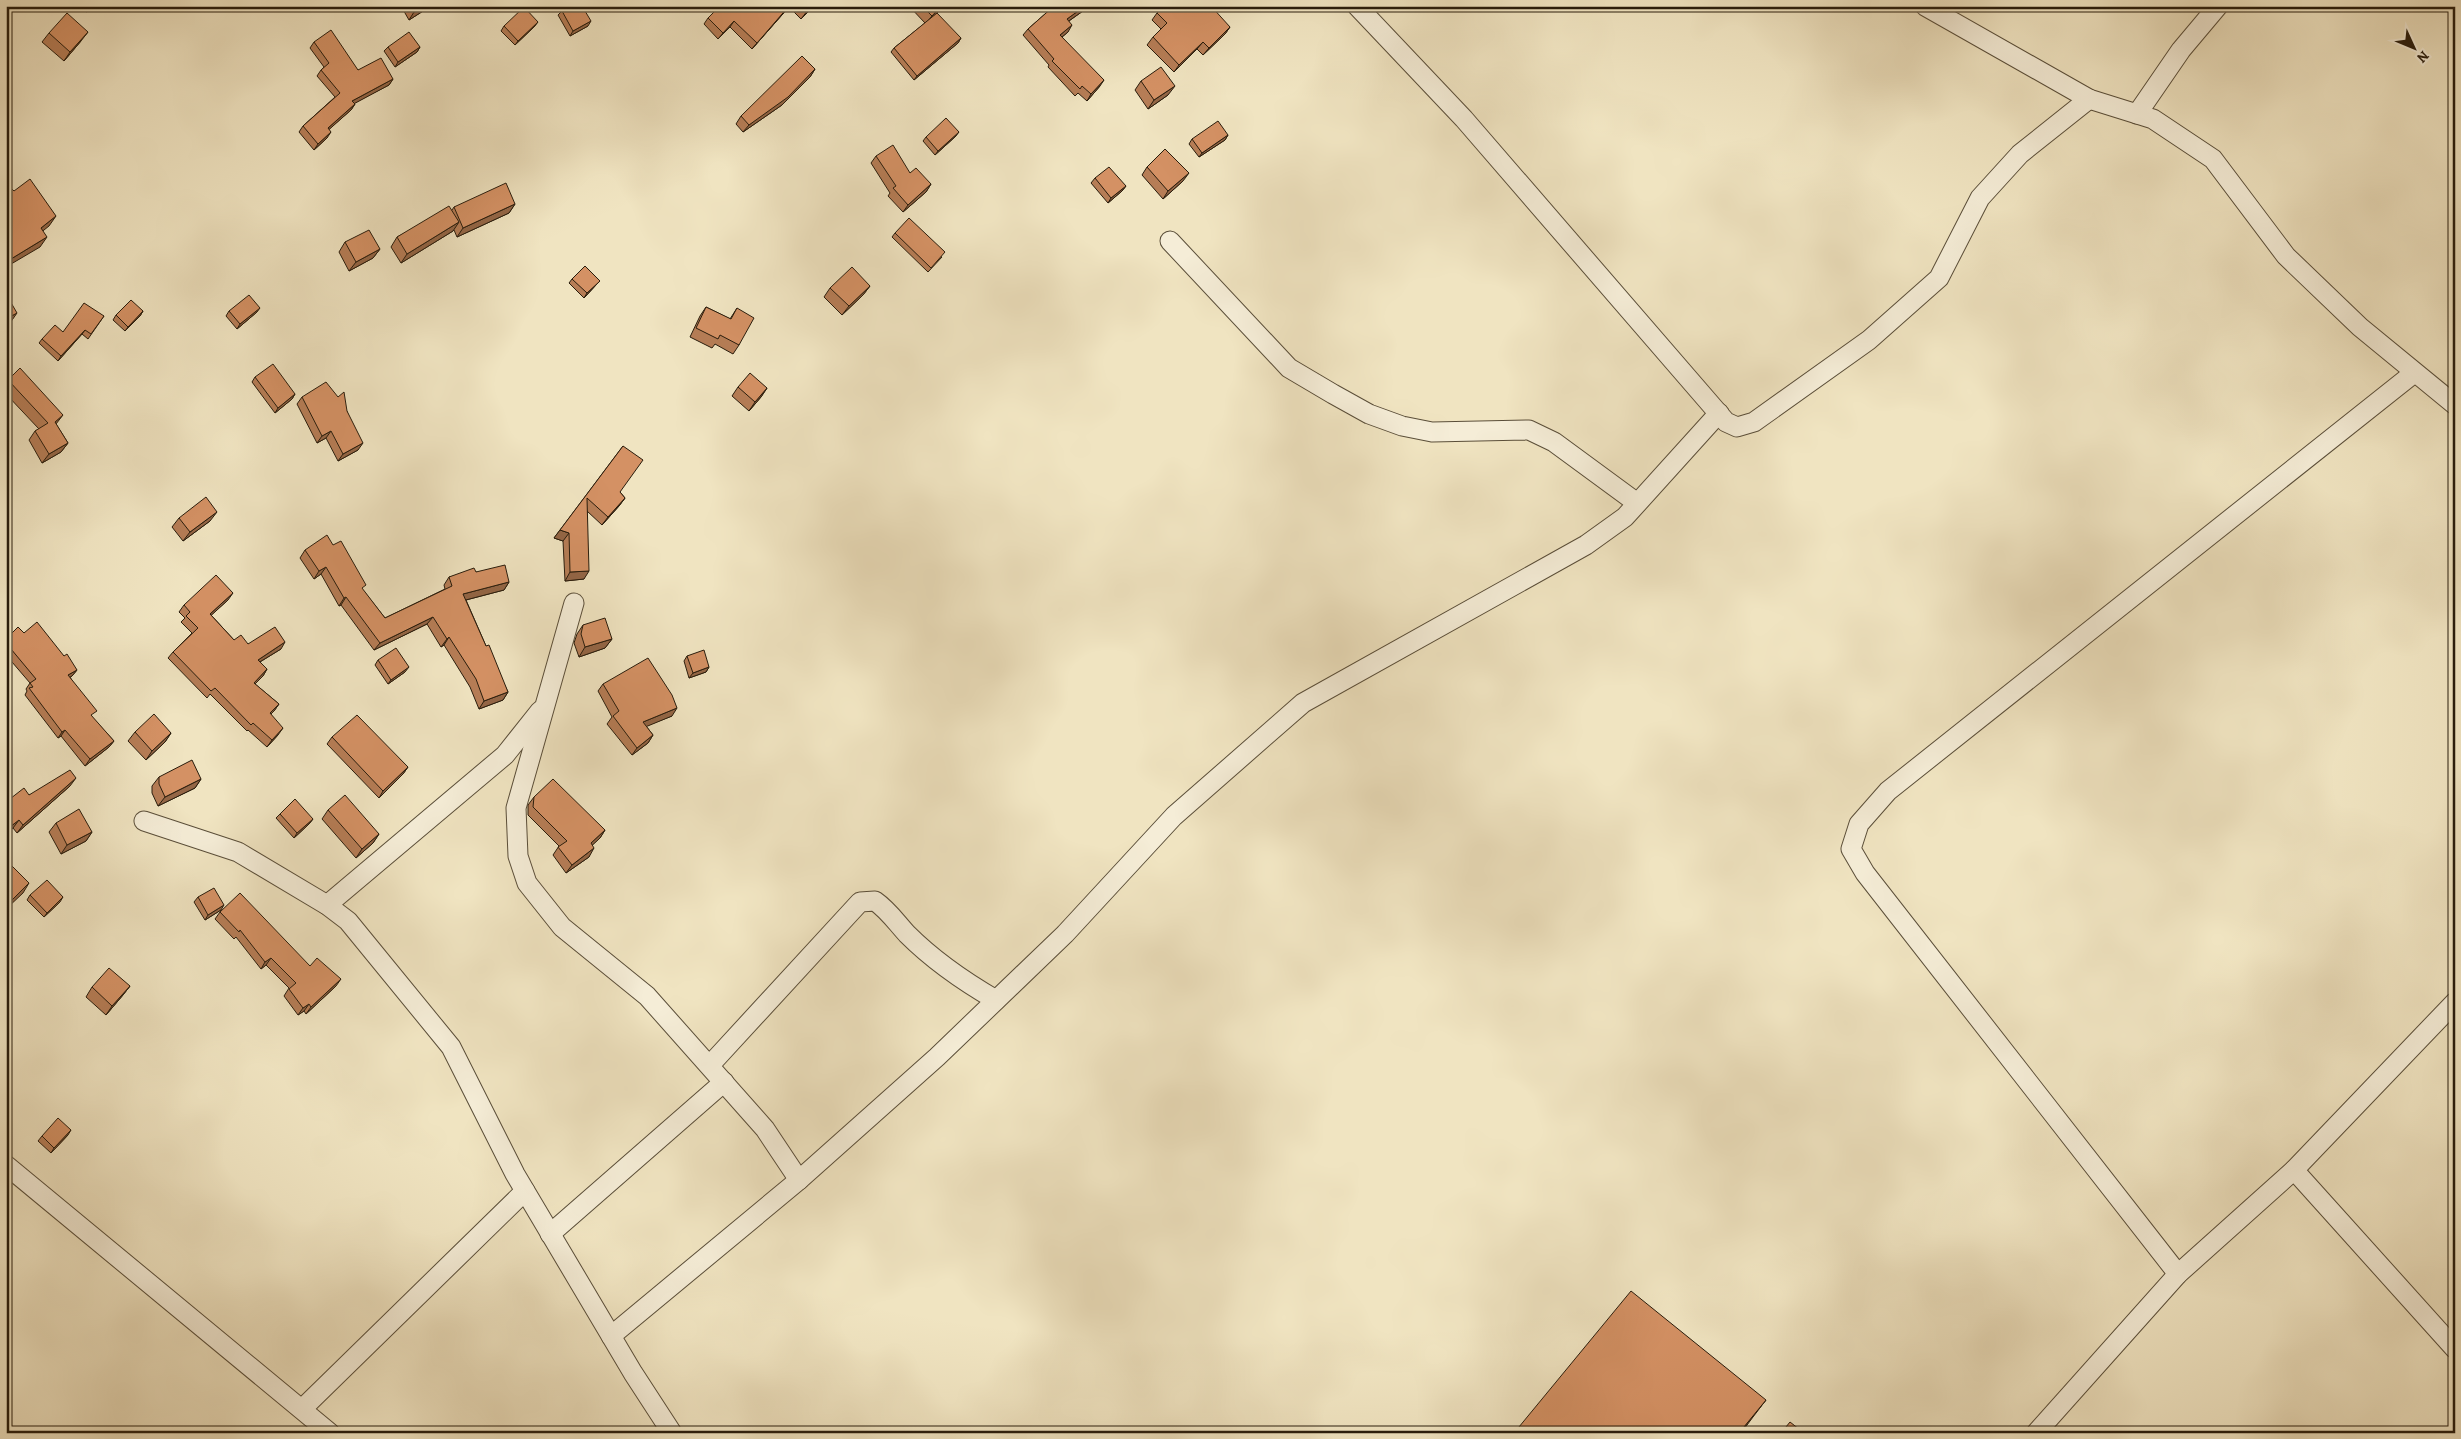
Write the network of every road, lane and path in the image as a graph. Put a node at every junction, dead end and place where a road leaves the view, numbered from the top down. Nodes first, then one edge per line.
1 (1357, 6) edge
2 (1925, 6) edge
3 (2218, 6) edge
4 (2089, 99) junction
5 (2137, 114) junction
6 (1170, 241) dead end
7 (2414, 373) junction
8 (2455, 405) edge
9 (1719, 413) junction
10 (1637, 504) junction
11 (574, 603) dead end
12 (547, 702) junction
13 (144, 821) dead end
14 (327, 905) junction
15 (996, 1000) junction
16 (2455, 1002) edge
17 (710, 1066) junction
18 (724, 1082) junction
19 (6, 1165) edge
20 (2294, 1170) junction
21 (799, 1180) junction
22 (525, 1191) junction
23 (550, 1234) junction
24 (2178, 1274) junction
25 (611, 1336) junction
26 (2455, 1349) edge
27 (302, 1409) junction
28 (330, 1433) edge
29 (672, 1433) edge
30 (2036, 1433) edge

1 - 9 street
2 - 4 street
3 - 5 street
4 - 5 street
4 - 9 street
5 - 7 street
6 - 10 street
7 - 8 street
7 - 24 street
9 - 10 street
10 - 15 street
11 - 12 street
12 - 14 street
12 - 17 street
13 - 14 street
14 - 22 street
15 - 17 street
15 - 21 street
16 - 20 street
17 - 18 street
18 - 21 street
18 - 23 street
19 - 27 street
20 - 24 street
20 - 26 street
21 - 25 street
22 - 23 street
22 - 27 street
23 - 25 street
24 - 30 street
25 - 29 street
27 - 28 street

